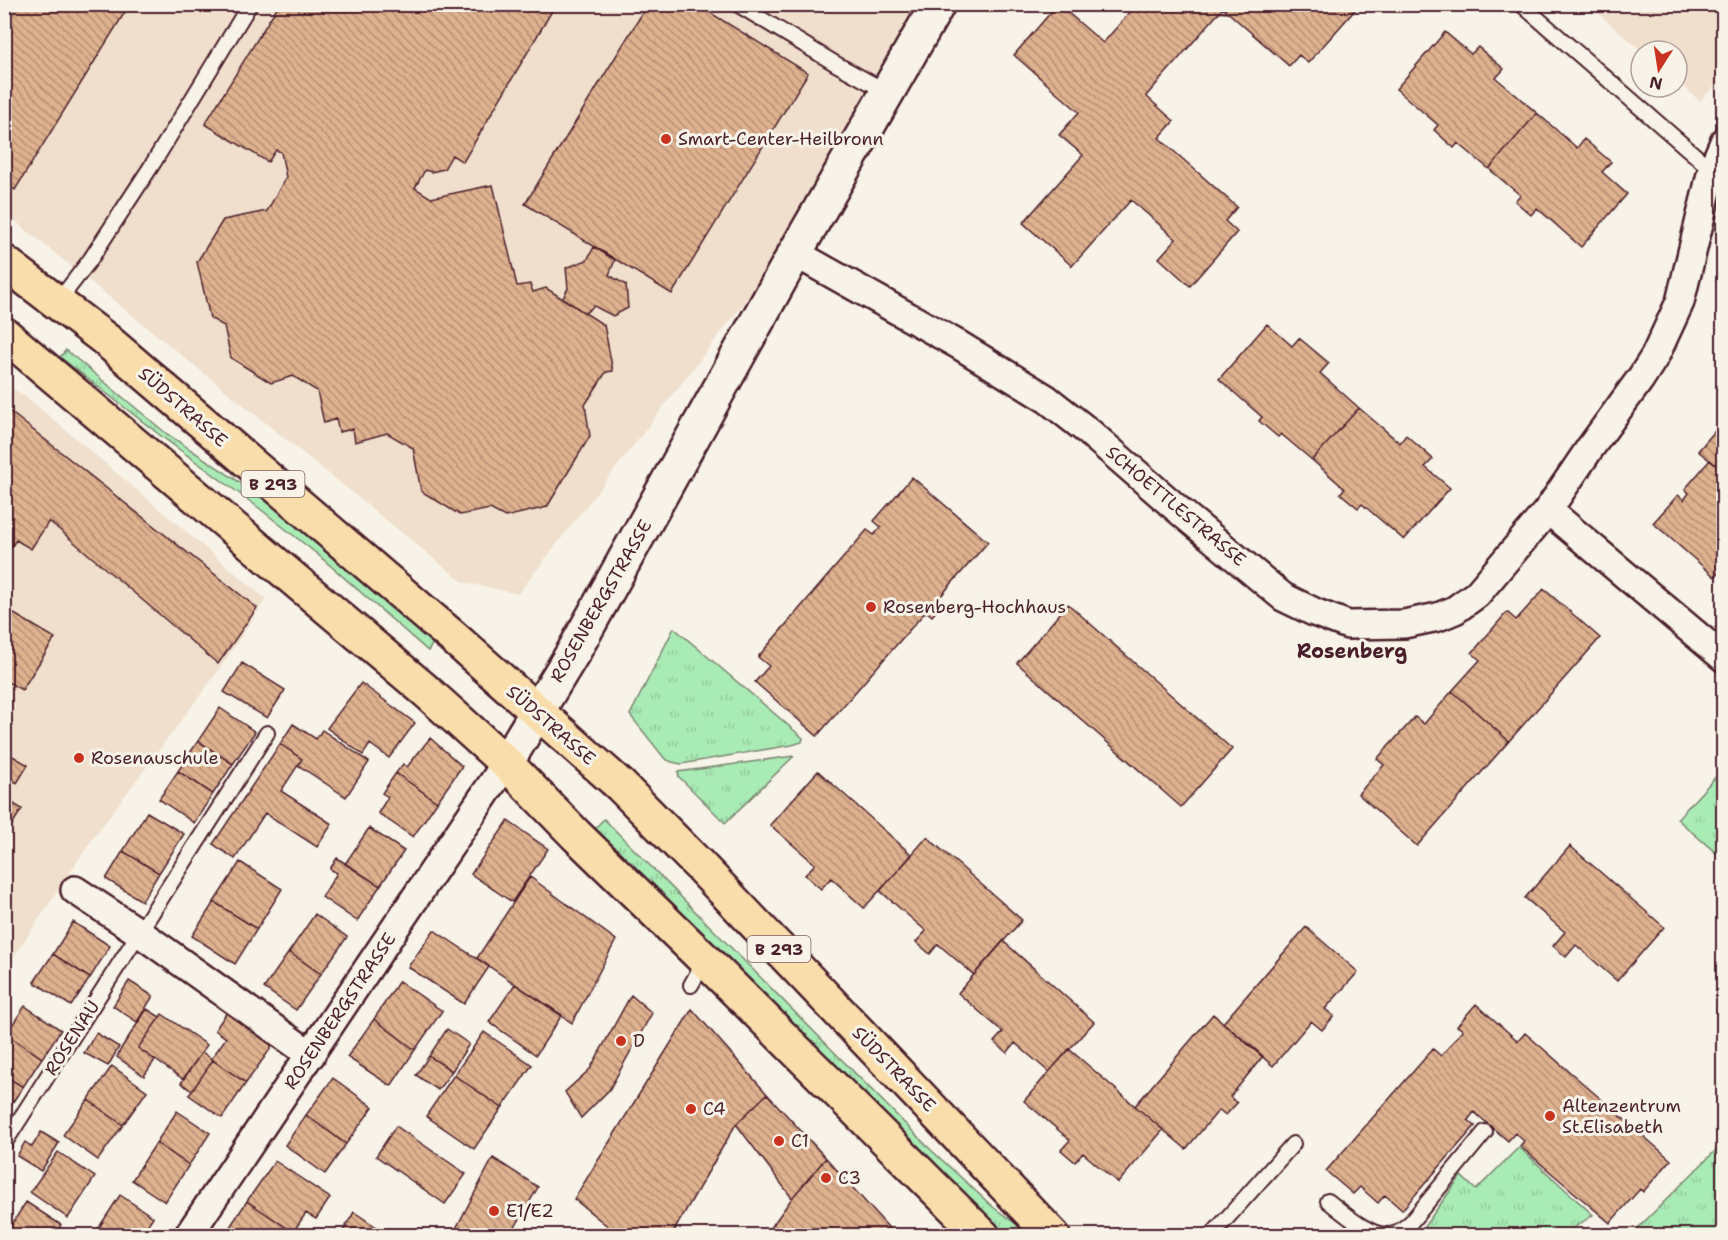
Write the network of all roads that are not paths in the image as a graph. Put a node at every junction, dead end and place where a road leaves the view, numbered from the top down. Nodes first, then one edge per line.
1 (250, 4) edge
2 (737, 4) edge
3 (938, 4) edge
4 (1521, 4) edge
5 (888, 92) junction
6 (1724, 142) edge
7 (1712, 170) junction
8 (795, 254) junction
9 (4, 262) edge
10 (57, 303) junction
11 (4, 334) edge
12 (1548, 510) junction
13 (1724, 658) edge
14 (536, 712) junction
15 (267, 733) dead end
16 (506, 763) junction
17 (75, 890) dead end
18 (140, 933) junction
19 (311, 1055) junction
20 (1485, 1132) dead end
21 (4, 1144) edge
22 (1293, 1144) dead end
23 (1328, 1201) dead end
24 (188, 1236) edge
25 (983, 1236) edge
26 (1053, 1236) edge
27 (1211, 1236) edge

1 - 10 lane
2 - 5 lane
3 - 5 street, ROSENBERGSTRASSE
4 - 7 lane
5 - 8 street, ROSENBERGSTRASSE
6 - 7 street, SCHOETTLESTRASSE
7 - 12 street, SCHOETTLESTRASSE
8 - 12 street, SCHOETTLESTRASSE
8 - 14 street, ROSENBERGSTRASSE
9 - 10 main road, SÜDSTRASSE / B 293
10 - 14 main road, SÜDSTRASSE / B 293
11 - 16 main road
12 - 13 street
14 - 16 street, ROSENBERGSTRASSE
14 - 26 main road, SÜDSTRASSE / B 293
15 - 18 lane, ROSENAU
16 - 19 street, ROSENBERGSTRASSE
16 - 25 main road
17 - 18 street
18 - 19 street
18 - 21 lane, ROSENAU
19 - 24 street, ROSENBERGSTRASSE
20 - 23 lane
22 - 27 lane

